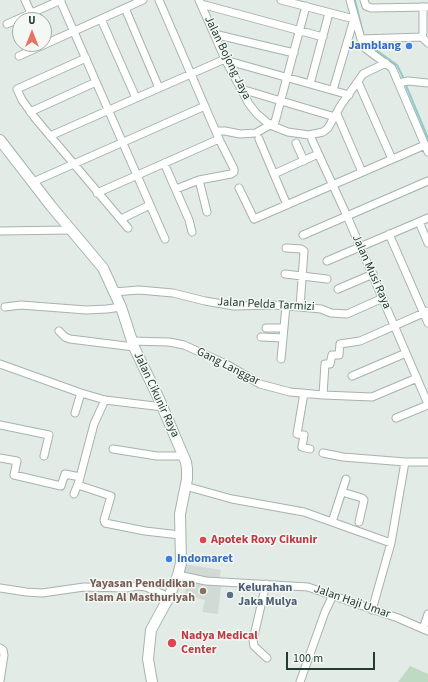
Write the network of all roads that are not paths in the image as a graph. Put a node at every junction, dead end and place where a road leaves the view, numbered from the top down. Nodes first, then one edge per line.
1 (25, 0) edge
2 (61, 0) edge
3 (143, 0) edge
4 (159, 0) edge
5 (281, 0) edge
6 (350, 0) edge
7 (364, 0) edge
8 (200, 2) edge
9 (306, 6) junction
10 (426, 7) edge
11 (125, 8) junction
12 (31, 12) edge
13 (33, 12) edge
14 (329, 13) junction
15 (101, 19) junction
16 (354, 19) junction
17 (12, 22) edge
18 (7, 24) dead end
19 (300, 30) junction
20 (74, 32) junction
21 (214, 34) junction
22 (323, 36) junction
23 (422, 37) junction
24 (364, 38) junction
25 (428, 43) edge
26 (294, 53) junction
27 (19, 56) dead end
28 (86, 58) junction
29 (226, 61) junction
30 (386, 63) junction
31 (191, 74) junction
32 (287, 78) junction
33 (96, 82) junction
34 (358, 82) junction
35 (403, 82) junction
36 (428, 83) edge
37 (310, 84) junction
38 (160, 88) junction
39 (241, 89) junction
40 (334, 90) junction
41 (350, 95) junction
42 (136, 98) junction
43 (281, 101) junction
44 (204, 106) junction
45 (109, 110) junction
46 (30, 112) junction
47 (336, 115) junction
48 (270, 125) junction
49 (216, 132) junction
50 (50, 136) junction
51 (259, 139) dead end
52 (0, 140) edge
53 (219, 140) junction
54 (312, 140) dead end
55 (123, 143) junction
56 (296, 143) dead end
57 (426, 149) edge
58 (318, 154) junction
59 (392, 160) junction
60 (304, 161) junction
61 (164, 163) junction
62 (74, 164) junction
63 (362, 172) junction
64 (274, 174) junction
65 (137, 175) junction
66 (199, 180) junction
67 (428, 181) edge
68 (33, 182) junction
69 (332, 186) junction
70 (239, 188) dead end
71 (176, 189) junction
72 (97, 193) junction
73 (150, 205) junction
74 (287, 205) junction
75 (207, 212) dead end
76 (347, 216) junction
77 (121, 218) junction
78 (428, 218) edge
79 (419, 222) junction
80 (128, 228) dead end
81 (71, 230) junction
82 (0, 231) edge
83 (192, 232) dead end
84 (389, 234) junction
85 (303, 235) dead end
86 (165, 239) dead end
87 (428, 243) edge
88 (360, 247) junction
89 (286, 248) dead end
90 (327, 261) dead end
91 (284, 274) dead end
92 (372, 274) junction
93 (301, 276) junction
94 (327, 279) dead end
95 (338, 289) dead end
96 (114, 292) junction
97 (383, 298) junction
98 (286, 306) junction
99 (5, 307) dead end
100 (121, 307) junction
101 (300, 307) junction
102 (426, 312) edge
103 (428, 323) edge
104 (395, 326) junction
105 (266, 328) dead end
106 (284, 328) junction
107 (59, 331) dead end
108 (261, 337) dead end
109 (283, 338) junction
110 (133, 344) junction
111 (406, 353) junction
112 (281, 359) dead end
113 (0, 364) edge
114 (352, 376) dead end
115 (417, 378) junction
116 (81, 393) junction
117 (304, 393) junction
118 (323, 395) junction
119 (105, 400) junction
120 (428, 404) edge
121 (163, 407) junction
122 (75, 412) dead end
123 (396, 418) dead end
124 (0, 425) edge
125 (113, 449) dead end
126 (310, 449) dead end
127 (323, 453) dead end
128 (44, 456) dead end
129 (183, 456) junction
130 (0, 458) edge
131 (405, 462) junction
132 (428, 462) edge
133 (80, 477) junction
134 (346, 479) dead end
135 (78, 485) junction
136 (185, 486) junction
137 (342, 492) junction
138 (74, 494) dead end
139 (332, 522) junction
140 (359, 522) dead end
141 (180, 535) junction
142 (391, 543) junction
143 (178, 575) junction
144 (266, 584) junction
145 (0, 588) edge
146 (333, 595) junction
147 (169, 597) junction
148 (372, 610) junction
149 (428, 614) edge
150 (426, 630) edge
151 (0, 648) edge
152 (266, 658) dead end
153 (0, 681) edge
154 (152, 682) edge
155 (300, 682) edge

1 - 12 street
2 - 13 street
2 - 20 street
3 - 11 street
4 - 31 street
5 - 9 street
6 - 16 street
7 - 10 street
8 - 19 street
8 - 21 street, Jalan Bojong Jaya
9 - 14 street
9 - 19 street
10 - 23 street
11 - 15 street
11 - 38 street
14 - 16 street
14 - 22 street
15 - 20 street
15 - 42 street
16 - 24 street
16 - 40 street
17 - 18 street
19 - 22 street
19 - 26 street
20 - 27 street
20 - 28 street
21 - 26 street
21 - 29 street, Jalan Bojong Jaya
22 - 37 street
23 - 24 street
23 - 25 street
24 - 30 street
26 - 32 street
28 - 33 street
28 - 46 street
29 - 31 street
29 - 32 street
29 - 39 street, Jalan Bojong Jaya
30 - 34 street, Jalan Bojong Jaya
30 - 35 street
31 - 38 street
31 - 44 street
32 - 37 street
32 - 43 street
33 - 45 street
33 - 46 street
34 - 41 street, Jalan Bojong Jaya
34 - 59 street
35 - 36 street
35 - 57 street
37 - 40 street
38 - 42 street
39 - 43 street
39 - 48 street, Jalan Bojong Jaya
40 - 41 street
41 - 47 street, Jalan Bojong Jaya
42 - 45 street
43 - 47 street
43 - 48 street
44 - 49 street
44 - 55 street
45 - 50 street
45 - 55 street
46 - 50 street
47 - 48 street, Jalan Bojong Jaya
47 - 63 street
48 - 49 street
49 - 53 street
50 - 62 street
51 - 64 street
52 - 68 street, Jalan Cikunir Raya
53 - 61 street
53 - 66 street
54 - 58 street, Jalan Musi Raya
55 - 62 street
55 - 65 street
56 - 60 street
57 - 59 street
58 - 60 street
58 - 69 street, Jalan Musi Raya
59 - 63 street
60 - 64 street
61 - 65 street
61 - 71 street
62 - 68 street
62 - 72 street
63 - 69 street
64 - 74 street
65 - 72 street
65 - 73 street
66 - 71 street
66 - 75 street
67 - 76 street
68 - 81 street, Jalan Cikunir Raya
69 - 74 street
69 - 76 street, Jalan Musi Raya
70 - 74 street
71 - 83 street
72 - 77 street
73 - 77 street
73 - 86 street
76 - 85 street
76 - 88 street, Jalan Musi Raya
77 - 80 street
78 - 79 street
79 - 84 street
79 - 87 street
81 - 82 street
81 - 96 street, Jalan Cikunir Raya
84 - 88 street
84 - 102 street
88 - 90 street
88 - 92 street, Jalan Musi Raya
89 - 93 street
91 - 93 street
92 - 95 street
92 - 97 street, Jalan Musi Raya
93 - 94 street
93 - 101 street
96 - 98 street, Jalan Pelda Tarmizi
96 - 100 street, Jalan Cikunir Raya
97 - 101 street, Jalan Pelda Tarmizi
97 - 104 street, Jalan Musi Raya
98 - 101 street, Jalan Pelda Tarmizi
98 - 106 street
99 - 100 street
100 - 110 street, Jalan Cikunir Raya
102 - 103 street
102 - 104 street
104 - 111 street, Jalan Musi Raya
104 - 118 street
105 - 106 street
106 - 109 street
107 - 110 street, Gang Langgar
108 - 109 street
109 - 112 street
110 - 117 street, Gang Langgar
110 - 121 street, Jalan Cikunir Raya
111 - 114 street
111 - 115 street, Jalan Musi Raya
113 - 116 street
115 - 118 street, Gang Langgar
115 - 120 street, Jalan Musi Raya
116 - 119 street
116 - 122 street
117 - 118 street, Gang Langgar
117 - 126 street
119 - 121 street
119 - 133 street
120 - 123 street
121 - 129 street, Jalan Cikunir Raya
124 - 128 street
125 - 129 street
127 - 131 street
129 - 136 street, Jalan Cikunir Raya
130 - 133 street
131 - 132 street
131 - 142 street
133 - 135 street
134 - 137 street
135 - 138 street
135 - 141 street
136 - 139 street
136 - 141 street, Jalan Cikunir Raya
137 - 139 street
137 - 140 street
139 - 142 street
141 - 143 street, Jalan Cikunir Raya
142 - 148 street
143 - 144 street, Jalan Haji Umar
143 - 147 street, Jalan Cikunir Raya
144 - 146 street, Jalan Haji Umar
144 - 152 street
145 - 147 street
146 - 148 street, Jalan Haji Umar
146 - 155 street
147 - 154 street, Jalan Cikunir Raya
148 - 150 street, Jalan Haji Umar
149 - 150 street
151 - 153 street

